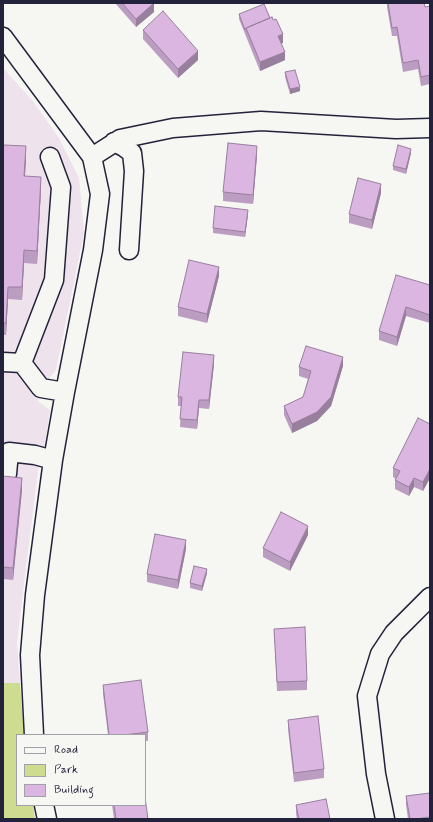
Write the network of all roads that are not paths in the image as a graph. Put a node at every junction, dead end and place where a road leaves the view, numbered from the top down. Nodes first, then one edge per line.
1 (3, 37) edge
2 (430, 128) edge
3 (114, 142) junction
4 (50, 157) dead end
5 (92, 157) junction
6 (129, 250) dead end
7 (3, 362) edge
8 (22, 364) junction
9 (65, 392) junction
10 (53, 460) junction
11 (8, 474) dead end
12 (430, 597) edge
13 (34, 734) edge
14 (44, 806) edge
15 (47, 819) edge
16 (386, 819) edge

1 - 5 street
2 - 3 street
3 - 5 street
3 - 6 street
4 - 8 street
5 - 9 street
7 - 8 street
8 - 9 street
9 - 10 street
10 - 11 street
10 - 13 street
12 - 16 street
14 - 15 street

